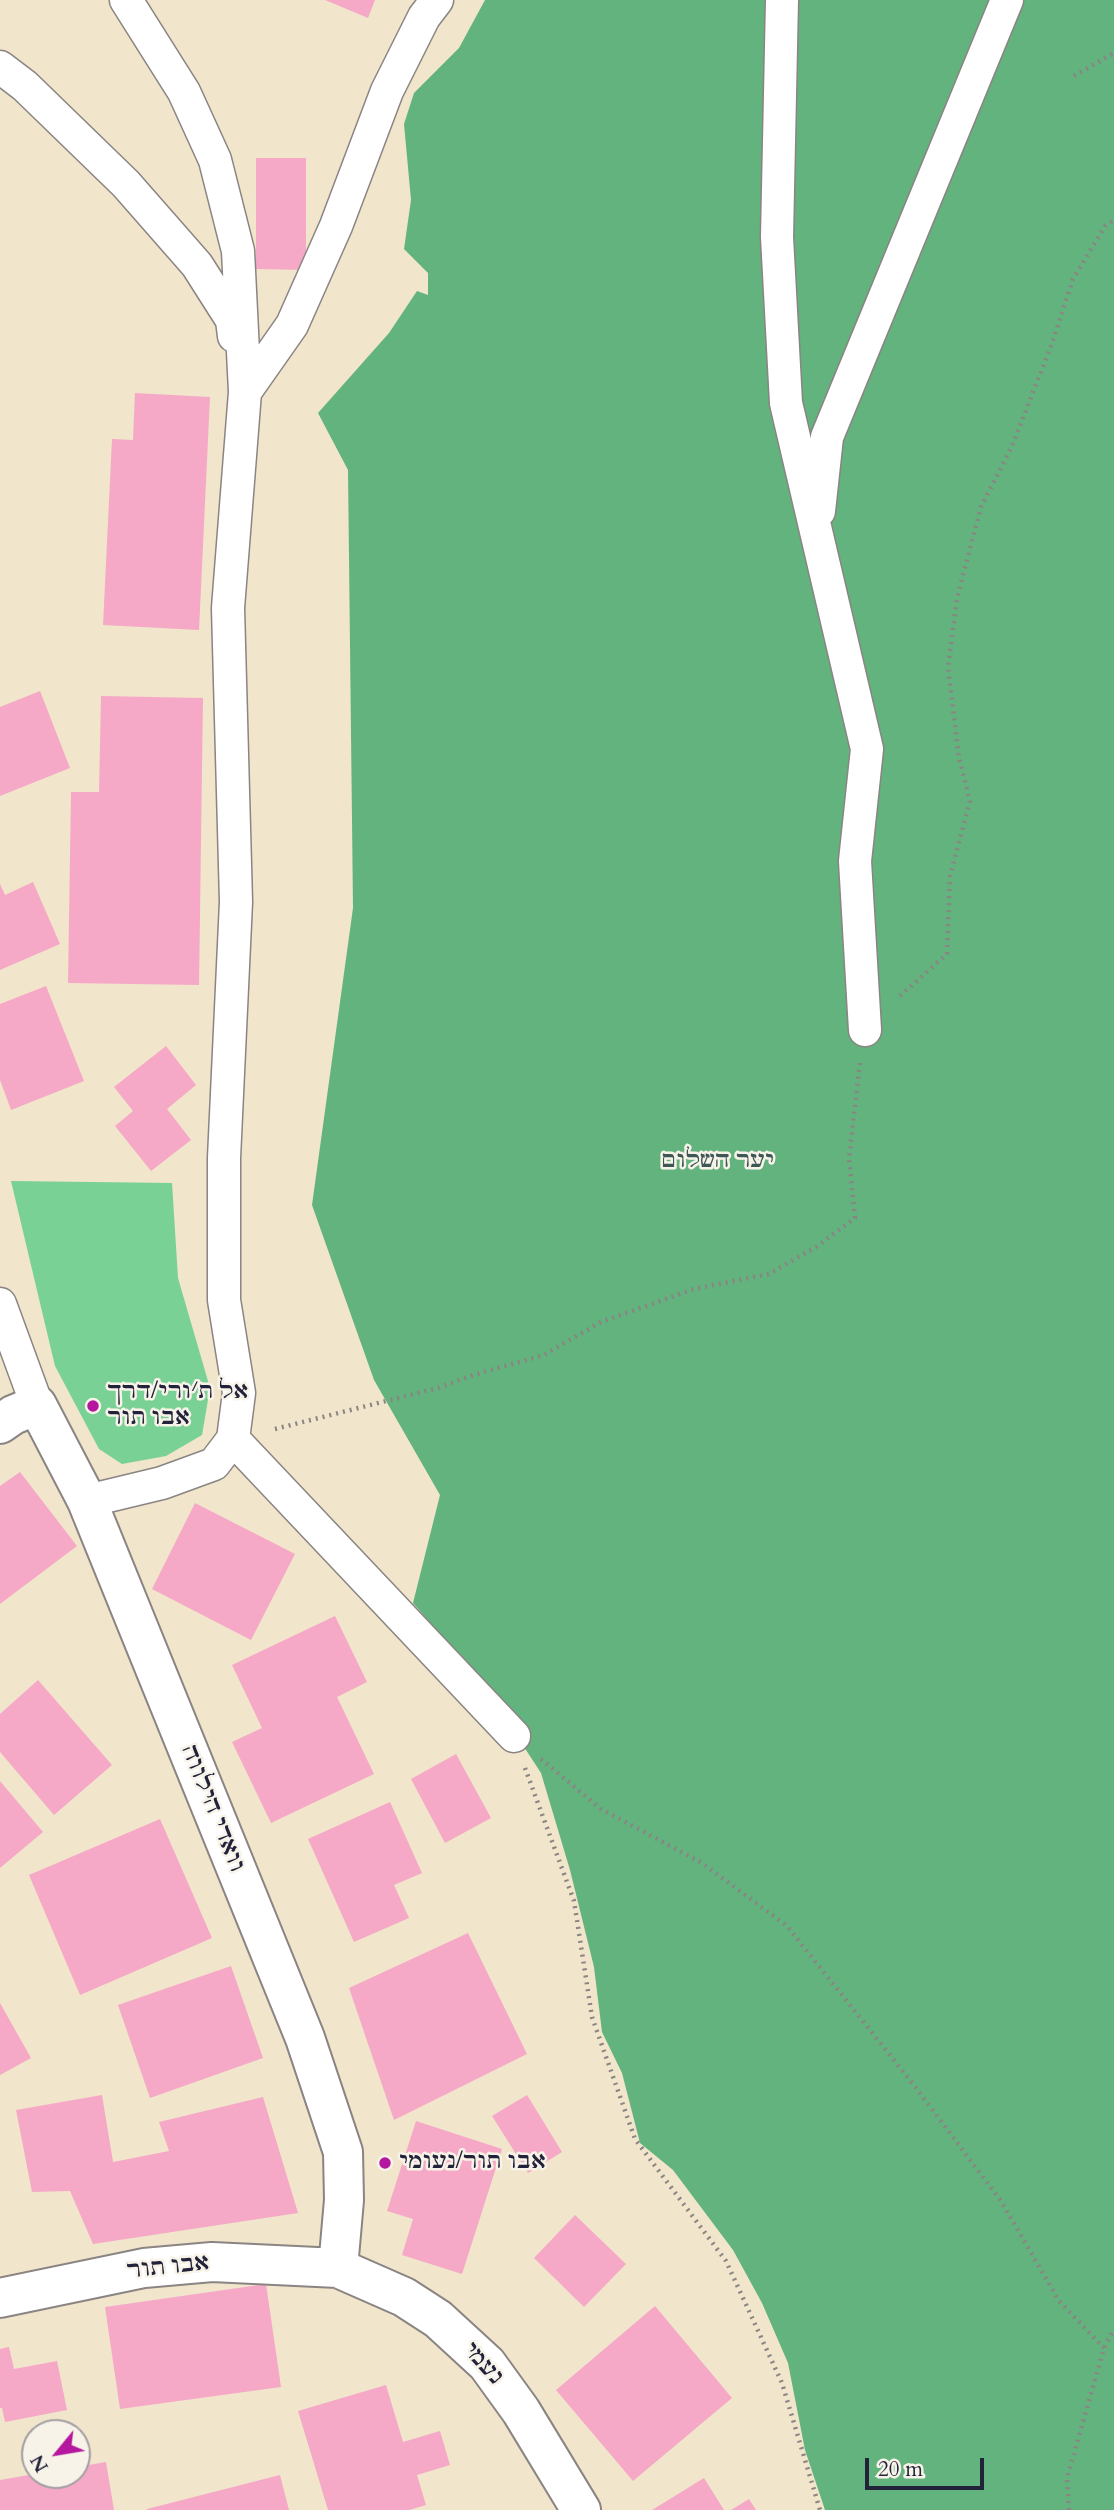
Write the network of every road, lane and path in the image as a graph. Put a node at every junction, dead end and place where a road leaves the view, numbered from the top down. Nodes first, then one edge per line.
1 (126, 0) edge
2 (437, 0) edge
3 (782, 0) edge
4 (1007, 0) edge
5 (1114, 53) edge
6 (0, 67) edge
7 (1074, 76) dead end
8 (1114, 220) edge
9 (245, 392) junction
10 (816, 533) junction
11 (865, 1030) junction
12 (0, 1304) edge
13 (37, 1405) junction
14 (0, 1424) edge
15 (233, 1439) junction
16 (87, 1501) junction
17 (514, 1736) junction
18 (338, 2267) junction
19 (0, 2298) edge
20 (1114, 2329) edge
21 (1104, 2348) junction
22 (581, 2510) edge
23 (820, 2510) edge
24 (1069, 2510) edge

1 - 9 street
2 - 9 street
3 - 10 street
4 - 10 street
5 - 7 path
6 - 9 street
8 - 11 path
9 - 15 street
10 - 11 street
11 - 15 path
12 - 13 street
13 - 14 street
13 - 16 street, וואדי הילווה
15 - 16 street
15 - 17 street
16 - 18 street, וואדי הילווה
17 - 21 path
17 - 23 path
18 - 19 street, אבו תור
18 - 22 street, נעמי
20 - 21 path
21 - 24 path

